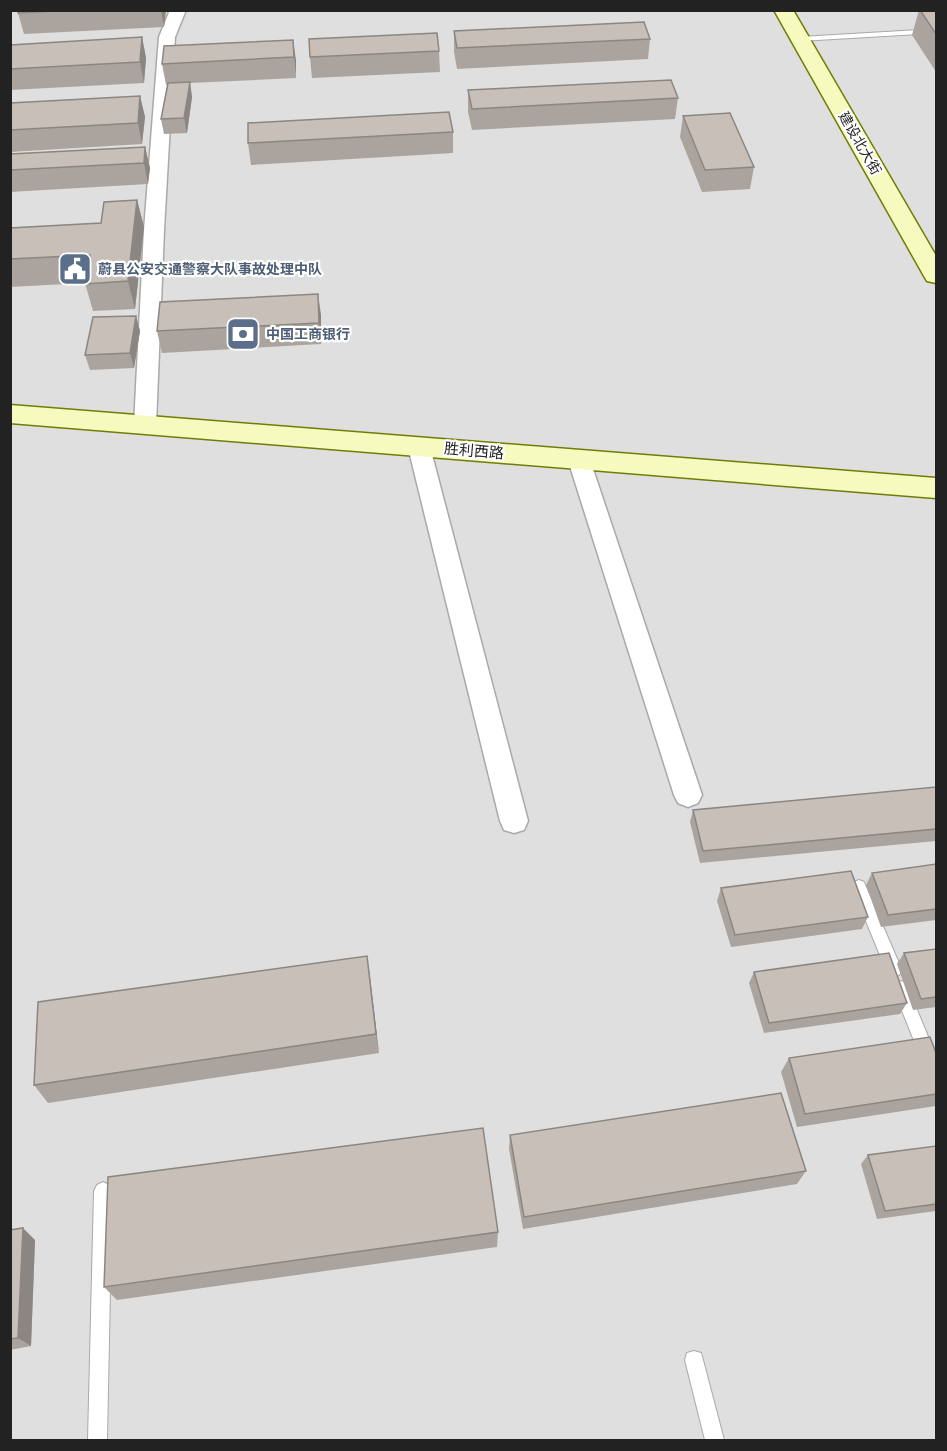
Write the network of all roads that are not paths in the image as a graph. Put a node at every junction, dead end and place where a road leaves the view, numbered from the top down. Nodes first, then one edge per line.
1 (178, 10) edge
2 (783, 10) edge
3 (936, 31) edge
4 (800, 39) junction
5 (936, 276) edge
6 (10, 414) edge
7 (145, 425) junction
8 (419, 447) junction
9 (579, 460) junction
10 (936, 488) edge
11 (688, 795) dead end
12 (514, 821) dead end
13 (859, 887) edge
14 (936, 1075) edge
15 (103, 1191) dead end
16 (694, 1360) dead end
17 (97, 1440) edge
18 (716, 1440) edge

1 - 7 street
2 - 4 main road, 建设北大街
3 - 4 lane
4 - 5 main road, 建设北大街
6 - 7 main road, 胜利西路
7 - 8 main road, 胜利西路
8 - 9 main road, 胜利西路
8 - 12 street
9 - 10 main road, 胜利西路
9 - 11 street
13 - 14 lane
15 - 17 lane
16 - 18 lane

